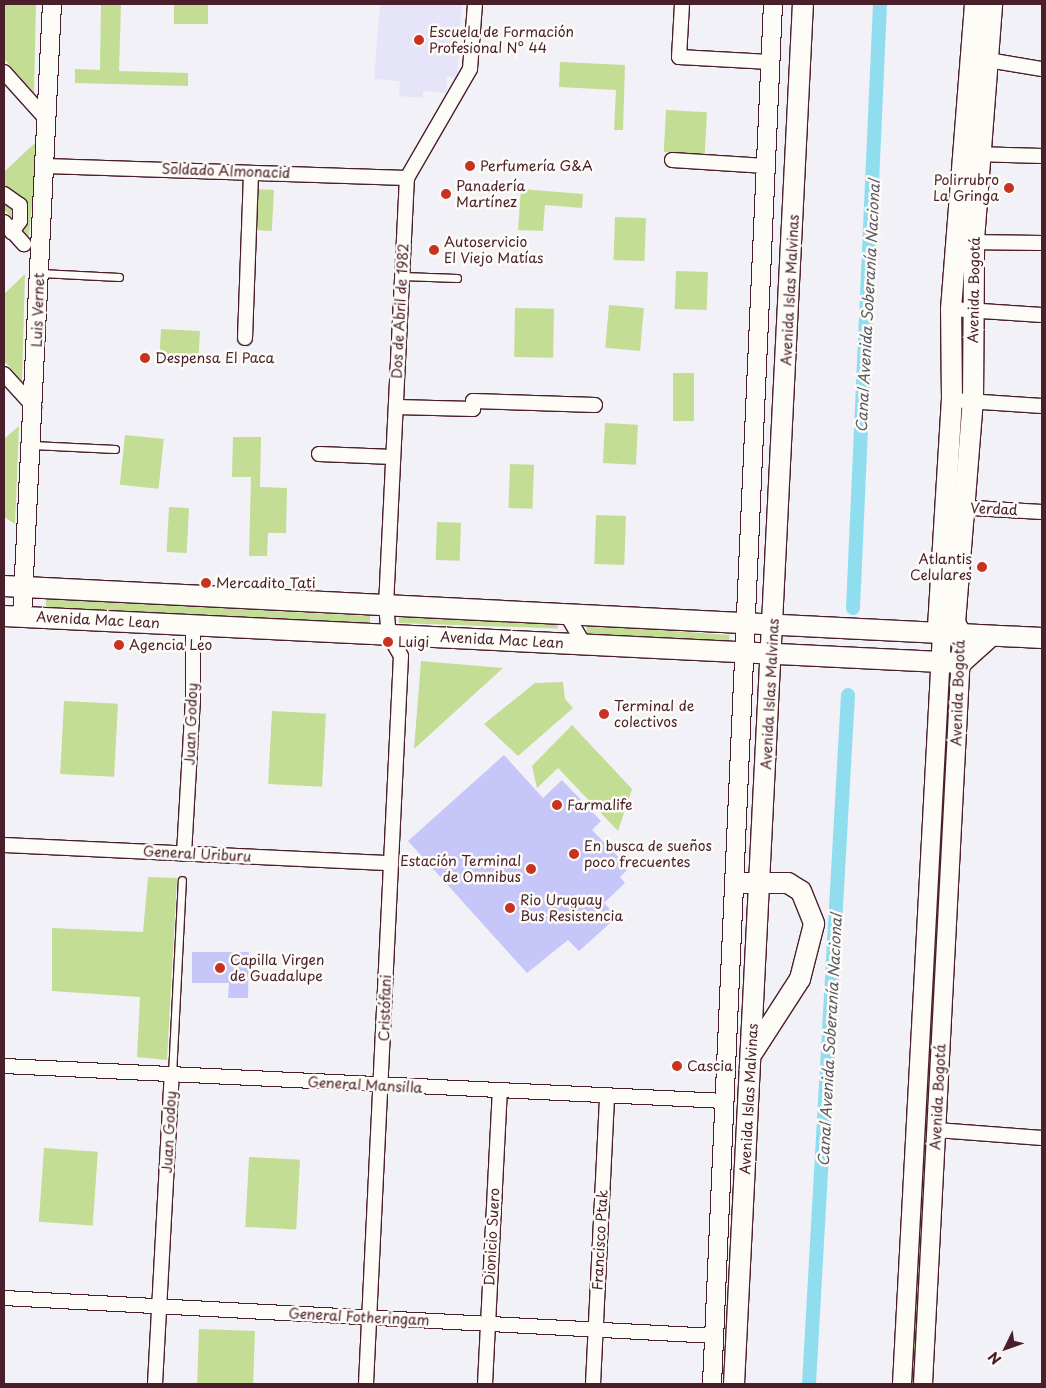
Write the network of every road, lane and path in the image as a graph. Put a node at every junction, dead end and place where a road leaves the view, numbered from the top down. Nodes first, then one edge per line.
1 (52, 4) edge
2 (475, 4) edge
3 (682, 4) edge
4 (772, 4) edge
5 (803, 4) edge
6 (975, 4) edge
7 (992, 4) edge
8 (988, 60) junction
9 (770, 62) junction
10 (1042, 69) edge
11 (4, 72) edge
12 (48, 121) junction
13 (963, 154) junction
14 (983, 155) junction
15 (1042, 156) edge
16 (672, 160) dead end
17 (45, 166) junction
18 (766, 166) junction
19 (252, 173) junction
20 (407, 178) junction
21 (4, 194) edge
22 (8, 227) edge
23 (966, 242) junction
24 (1042, 242) edge
25 (24, 244) dead end
26 (40, 273) junction
27 (402, 276) junction
28 (120, 277) dead end
29 (457, 278) dead end
30 (951, 309) junction
31 (972, 310) junction
32 (1042, 315) edge
33 (245, 338) dead end
34 (4, 374) edge
35 (952, 400) junction
36 (973, 401) junction
37 (596, 405) dead end
38 (396, 406) junction
39 (1042, 406) edge
40 (34, 408) junction
41 (32, 445) junction
42 (115, 448) dead end
43 (319, 454) dead end
44 (393, 457) junction
45 (954, 506) junction
46 (1042, 512) edge
47 (4, 586) edge
48 (24, 587) junction
49 (386, 606) junction
50 (567, 615) junction
51 (13, 616) edge
52 (192, 624) junction
53 (744, 624) junction
54 (774, 625) junction
55 (952, 634) junction
56 (389, 635) junction
57 (991, 636) junction
58 (1042, 638) edge
59 (584, 644) junction
60 (773, 651) junction
61 (743, 652) junction
62 (941, 662) junction
63 (961, 663) junction
64 (4, 845) edge
65 (184, 854) junction
66 (390, 863) junction
67 (182, 880) dead end
68 (761, 880) junction
69 (737, 883) junction
70 (926, 954) junction
71 (946, 954) junction
72 (752, 1054) junction
73 (4, 1066) edge
74 (172, 1075) junction
75 (382, 1087) junction
76 (500, 1090) junction
77 (607, 1096) junction
78 (725, 1101) junction
79 (937, 1130) junction
80 (1042, 1138) edge
81 (910, 1250) junction
82 (930, 1250) junction
83 (908, 1290) junction
84 (929, 1291) junction
85 (4, 1298) edge
86 (160, 1307) junction
87 (369, 1318) junction
88 (488, 1324) junction
89 (595, 1330) junction
90 (714, 1336) junction
91 (155, 1384) edge
92 (366, 1384) edge
93 (485, 1384) edge
94 (593, 1384) edge
95 (712, 1384) edge
96 (734, 1384) edge
97 (902, 1384) edge
98 (923, 1384) edge

1 - 12 street, Luis Vernet
2 - 20 street, Dos de Abril de 1982
3 - 9 street
4 - 9 street, Avenida Islas Malvinas
5 - 54 main road, Avenida Islas Malvinas
6 - 13 main road, Avenida Bogotá
7 - 8 main road, Avenida Bogotá
8 - 10 street
8 - 14 main road, Avenida Bogotá
9 - 18 street, Avenida Islas Malvinas
11 - 12 street
12 - 17 street, Luis Vernet
13 - 14 street
13 - 23 main road, Avenida Bogotá
14 - 15 street
14 - 23 main road, Avenida Bogotá
16 - 18 street
17 - 19 street, Soldado Almonacid
17 - 26 street, Luis Vernet
18 - 53 street, Avenida Islas Malvinas
19 - 20 street, Soldado Almonacid
19 - 33 street
20 - 27 street, Dos de Abril de 1982
21 - 22 street
22 - 25 street
23 - 24 street
23 - 30 main road, Avenida Bogotá
23 - 31 main road, Avenida Bogotá
26 - 28 lane
26 - 40 street, Luis Vernet
27 - 29 lane
27 - 38 street, Dos de Abril de 1982
30 - 31 street
30 - 35 main road, Avenida Bogotá
31 - 32 street
31 - 36 main road, Avenida Bogotá
34 - 40 street
35 - 36 street
35 - 45 main road, Avenida Bogotá
36 - 39 street
36 - 45 main road, Avenida Bogotá
37 - 38 street
38 - 44 street, Dos de Abril de 1982
40 - 41 street, Luis Vernet
41 - 42 lane
41 - 48 street, Luis Vernet
43 - 44 street
44 - 49 street, Dos de Abril de 1982
45 - 46 street, Verdad
45 - 55 main road, Avenida Bogotá
47 - 48 main road, Avenida Mac Lean
48 - 49 main road, Avenida Mac Lean
48 - 51 street, Luis Vernet
49 - 50 main road, Avenida Mac Lean
49 - 56 street, Dos de Abril de 1982
50 - 53 main road, Avenida Mac Lean
50 - 59 street
51 - 52 main road, Avenida Mac Lean
52 - 56 main road, Avenida Mac Lean
52 - 65 street, Juan Godoy
53 - 54 main road, Avenida Mac Lean
53 - 61 street, Avenida Islas Malvinas
54 - 55 main road, Avenida Mac Lean
54 - 60 main road, Avenida Islas Malvinas
55 - 57 main road, Avenida Mac Lean
55 - 62 street, Avenida Bogotá
55 - 63 street, Avenida Bogotá
56 - 59 main road, Avenida Mac Lean
56 - 66 street, Cristófani
57 - 58 main road, Avenida Mac Lean
57 - 63 main road
59 - 61 main road, Avenida Mac Lean
60 - 61 main road, Avenida Mac Lean
60 - 62 main road, Avenida Mac Lean
60 - 68 main road, Avenida Islas Malvinas
61 - 69 street, Avenida Islas Malvinas
62 - 63 main road, Avenida Mac Lean
62 - 70 street, Avenida Bogotá
63 - 71 street, Avenida Bogotá
64 - 65 street, General Uriburu
65 - 66 street, General Uriburu
66 - 75 street, Cristófani
67 - 74 lane, Juan Godoy
68 - 69 main road
68 - 72 main road, Avenida Islas Malvinas
68 - 72 main road
69 - 78 street, Avenida Islas Malvinas
70 - 71 street
70 - 81 street, Avenida Bogotá
71 - 79 street, Avenida Bogotá
72 - 96 main road, Avenida Islas Malvinas
73 - 74 street, General Mansilla
74 - 75 street, General Mansilla
74 - 86 street, Juan Godoy
75 - 76 street, General Mansilla
75 - 87 street, Cristófani
76 - 77 street, General Mansilla
76 - 88 street, Dionicio Suero
77 - 78 street, General Mansilla
77 - 89 street, Francisco Ptak
78 - 90 street, Avenida Islas Malvinas
79 - 80 street
79 - 82 street, Avenida Bogotá
81 - 82 street
81 - 83 street, Avenida Bogotá
82 - 84 street, Avenida Bogotá
83 - 84 street
83 - 97 street, Avenida Bogotá
84 - 98 street, Avenida Bogotá
85 - 86 street, General Fotheringam
86 - 87 street, General Fotheringam
86 - 91 street, Juan Godoy
87 - 88 street, General Fotheringam
87 - 92 street, Cristófani
88 - 89 street, General Fotheringam
88 - 93 street, Dionicio Suero
89 - 90 street, General Fotheringam
89 - 94 street, Francisco Ptak
90 - 95 street, Avenida Islas Malvinas

